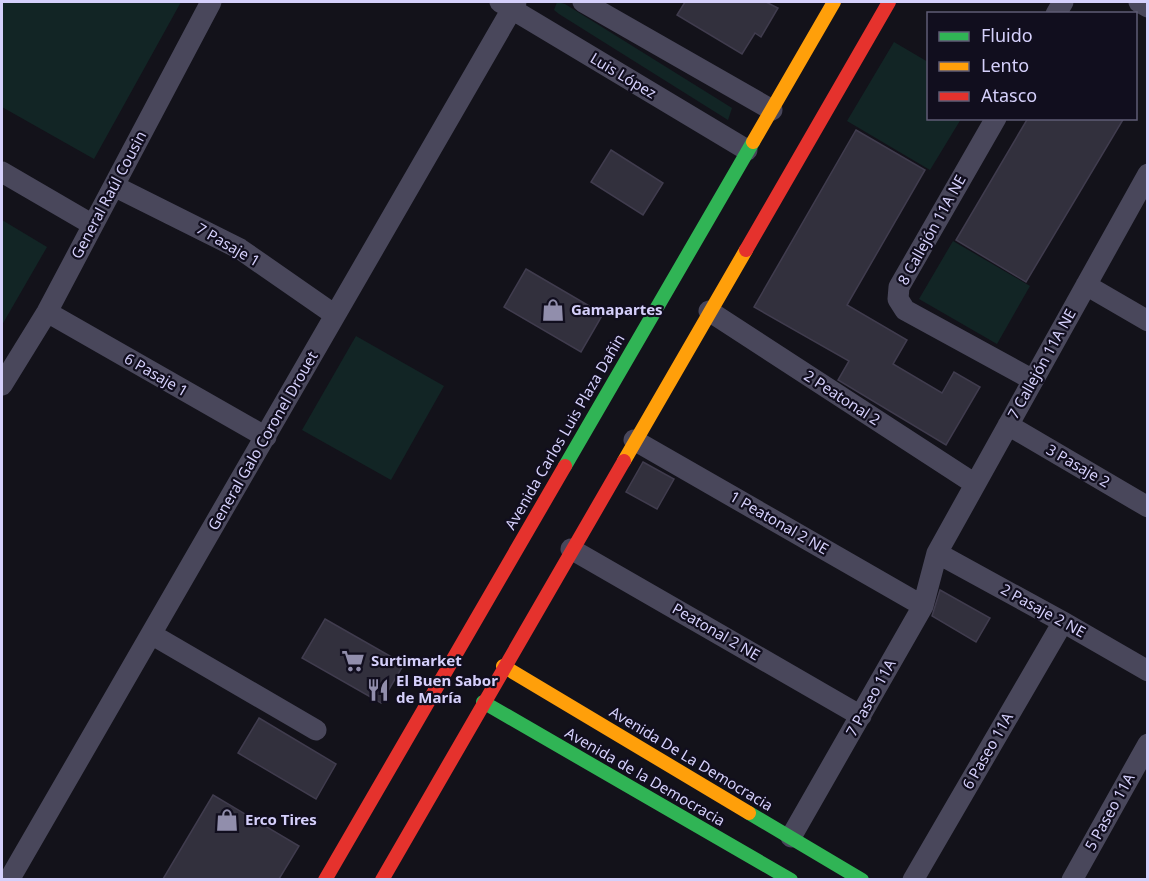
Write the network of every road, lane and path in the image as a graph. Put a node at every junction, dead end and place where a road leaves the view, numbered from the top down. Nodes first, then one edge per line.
1 (212, 2) edge
2 (584, 2) edge
3 (834, 2) edge
4 (889, 2) edge
5 (1139, 2) edge
6 (509, 4) edge
7 (1148, 7) edge
8 (772, 110) junction
9 (995, 120) edge
10 (747, 150) junction
11 (2, 172) edge
12 (1148, 174) edge
13 (114, 186) junction
14 (93, 225) junction
15 (1086, 285) junction
16 (709, 311) junction
17 (47, 312) junction
18 (335, 315) junction
19 (1148, 321) edge
20 (1033, 380) junction
21 (2, 385) edge
22 (1008, 425) junction
23 (266, 437) junction
24 (634, 440) junction
25 (975, 484) junction
26 (1148, 507) edge
27 (571, 549) junction
28 (937, 553) junction
29 (923, 606) junction
30 (1063, 622) junction
31 (151, 634) junction
32 (503, 666) junction
33 (1148, 671) edge
34 (483, 702) junction
35 (861, 716) junction
36 (316, 730) dead end
37 (1148, 744) edge
38 (791, 837) junction
39 (2, 875) edge
40 (4, 879) edge
41 (9, 879) edge
42 (325, 879) edge
43 (381, 879) edge
44 (791, 879) edge
45 (862, 879) edge
46 (913, 879) edge
47 (1072, 879) edge

1 - 13 street, General Raúl Cousin
2 - 8 street
3 - 8 main road, Avenida Carlos Luis Plaza Dañin
4 - 16 main road
5 - 7 street
6 - 10 street, Luis López
6 - 18 street, General Galo Coronel Drouet
8 - 10 main road, Avenida Carlos Luis Plaza Dañin
9 - 20 street, 8 Callejón 11A NE
10 - 42 main road, Avenida Carlos Luis Plaza Dañin
11 - 14 street
12 - 15 street, 7 Callejón 11A NE
13 - 14 street, General Raúl Cousin
13 - 18 street, 7 Pasaje 1
14 - 17 street, General Raúl Cousin
15 - 19 street
15 - 20 street, 7 Callejón 11A NE
16 - 24 main road
16 - 25 street, 2 Peatonal 2
17 - 21 street, General Raúl Cousin
17 - 23 street, 6 Pasaje 1
18 - 23 street, General Galo Coronel Drouet
20 - 22 street, 7 Callejón 11A NE
22 - 25 street, 7 Callejón 11A NE
22 - 26 street, 3 Pasaje 2
23 - 31 street, General Galo Coronel Drouet
24 - 27 main road
24 - 29 street, 1 Peatonal 2 NE
25 - 28 street, 7 Callejón 11A NE
27 - 32 main road
27 - 35 street, Peatonal 2 NE
28 - 29 street, 7 Paseo 11A
28 - 30 street, 2 Pasaje 2 NE
29 - 35 street, 7 Paseo 11A
30 - 33 street, 2 Pasaje 2 NE
30 - 46 street, 6 Paseo 11A
31 - 36 street
31 - 41 street, General Galo Coronel Drouet
32 - 34 main road
32 - 38 main road, Avenida De La Democracia
34 - 43 main road
34 - 44 main road, Avenida de la Democracia
35 - 38 street, 7 Paseo 11A
37 - 47 street, 5 Paseo 11A
38 - 45 main road, Avenida De La Democracia
39 - 40 street

